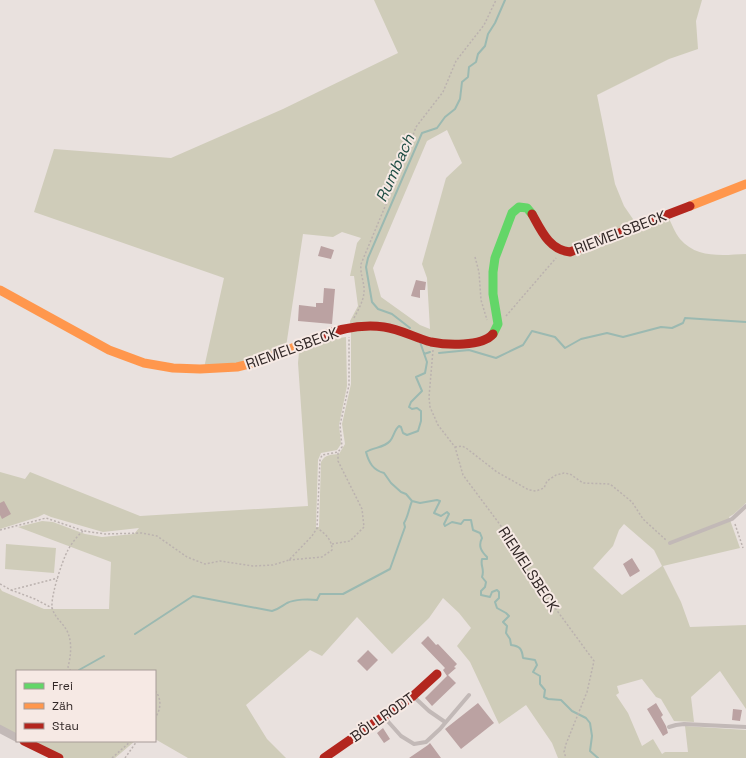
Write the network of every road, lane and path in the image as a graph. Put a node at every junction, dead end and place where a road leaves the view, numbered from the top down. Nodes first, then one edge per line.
1 (496, 0) edge
2 (746, 184) edge
3 (561, 252) junction
4 (475, 257) dead end
5 (0, 290) edge
6 (488, 321) dead end
7 (498, 324) junction
8 (349, 328) junction
9 (432, 342) junction
10 (455, 447) junction
11 (338, 452) junction
12 (746, 506) edge
13 (732, 519) junction
14 (318, 528) junction
15 (0, 530) edge
16 (84, 531) junction
17 (670, 543) joint
18 (332, 544) junction
19 (743, 548) dead end
20 (288, 560) junction
21 (58, 578) junction
22 (0, 584) edge
23 (11, 590) junction
24 (52, 608) junction
25 (70, 670) edge
26 (437, 674) dead end
27 (156, 692) edge
28 (469, 695) dead end
29 (413, 696) junction
30 (156, 716) edge
31 (383, 716) junction
32 (445, 722) junction
33 (670, 727) dead end
34 (746, 727) edge
35 (0, 729) edge
36 (16, 737) edge
37 (26, 742) edge
38 (130, 742) edge
39 (135, 742) edge
40 (59, 758) edge
41 (112, 758) edge
42 (125, 758) edge
43 (324, 758) edge
44 (566, 758) edge

1 - 8 path
2 - 3 street, RIEMELSBECK
3 - 7 path
3 - 7 street, RIEMELSBECK
4 - 6 path
5 - 8 street, RIEMELSBECK
7 - 9 street, RIEMELSBECK
8 - 9 street, RIEMELSBECK
8 - 11 path
9 - 10 path, RIEMELSBECK
10 - 17 path
10 - 44 path, RIEMELSBECK
11 - 14 path
11 - 18 path
12 - 13 lane
13 - 17 lane
13 - 19 path
14 - 18 path
14 - 20 path
15 - 16 path
16 - 20 path
16 - 21 path
18 - 20 path
21 - 23 path
21 - 24 path
22 - 23 path
23 - 24 path
24 - 25 path
26 - 29 street, BÖLLRODT
27 - 30 path
28 - 32 lane
29 - 31 street, BÖLLRODT
29 - 32 lane
31 - 32 lane
31 - 43 street, BÖLLRODT
33 - 34 lane
35 - 36 street
37 - 40 street
38 - 41 path
39 - 42 path

